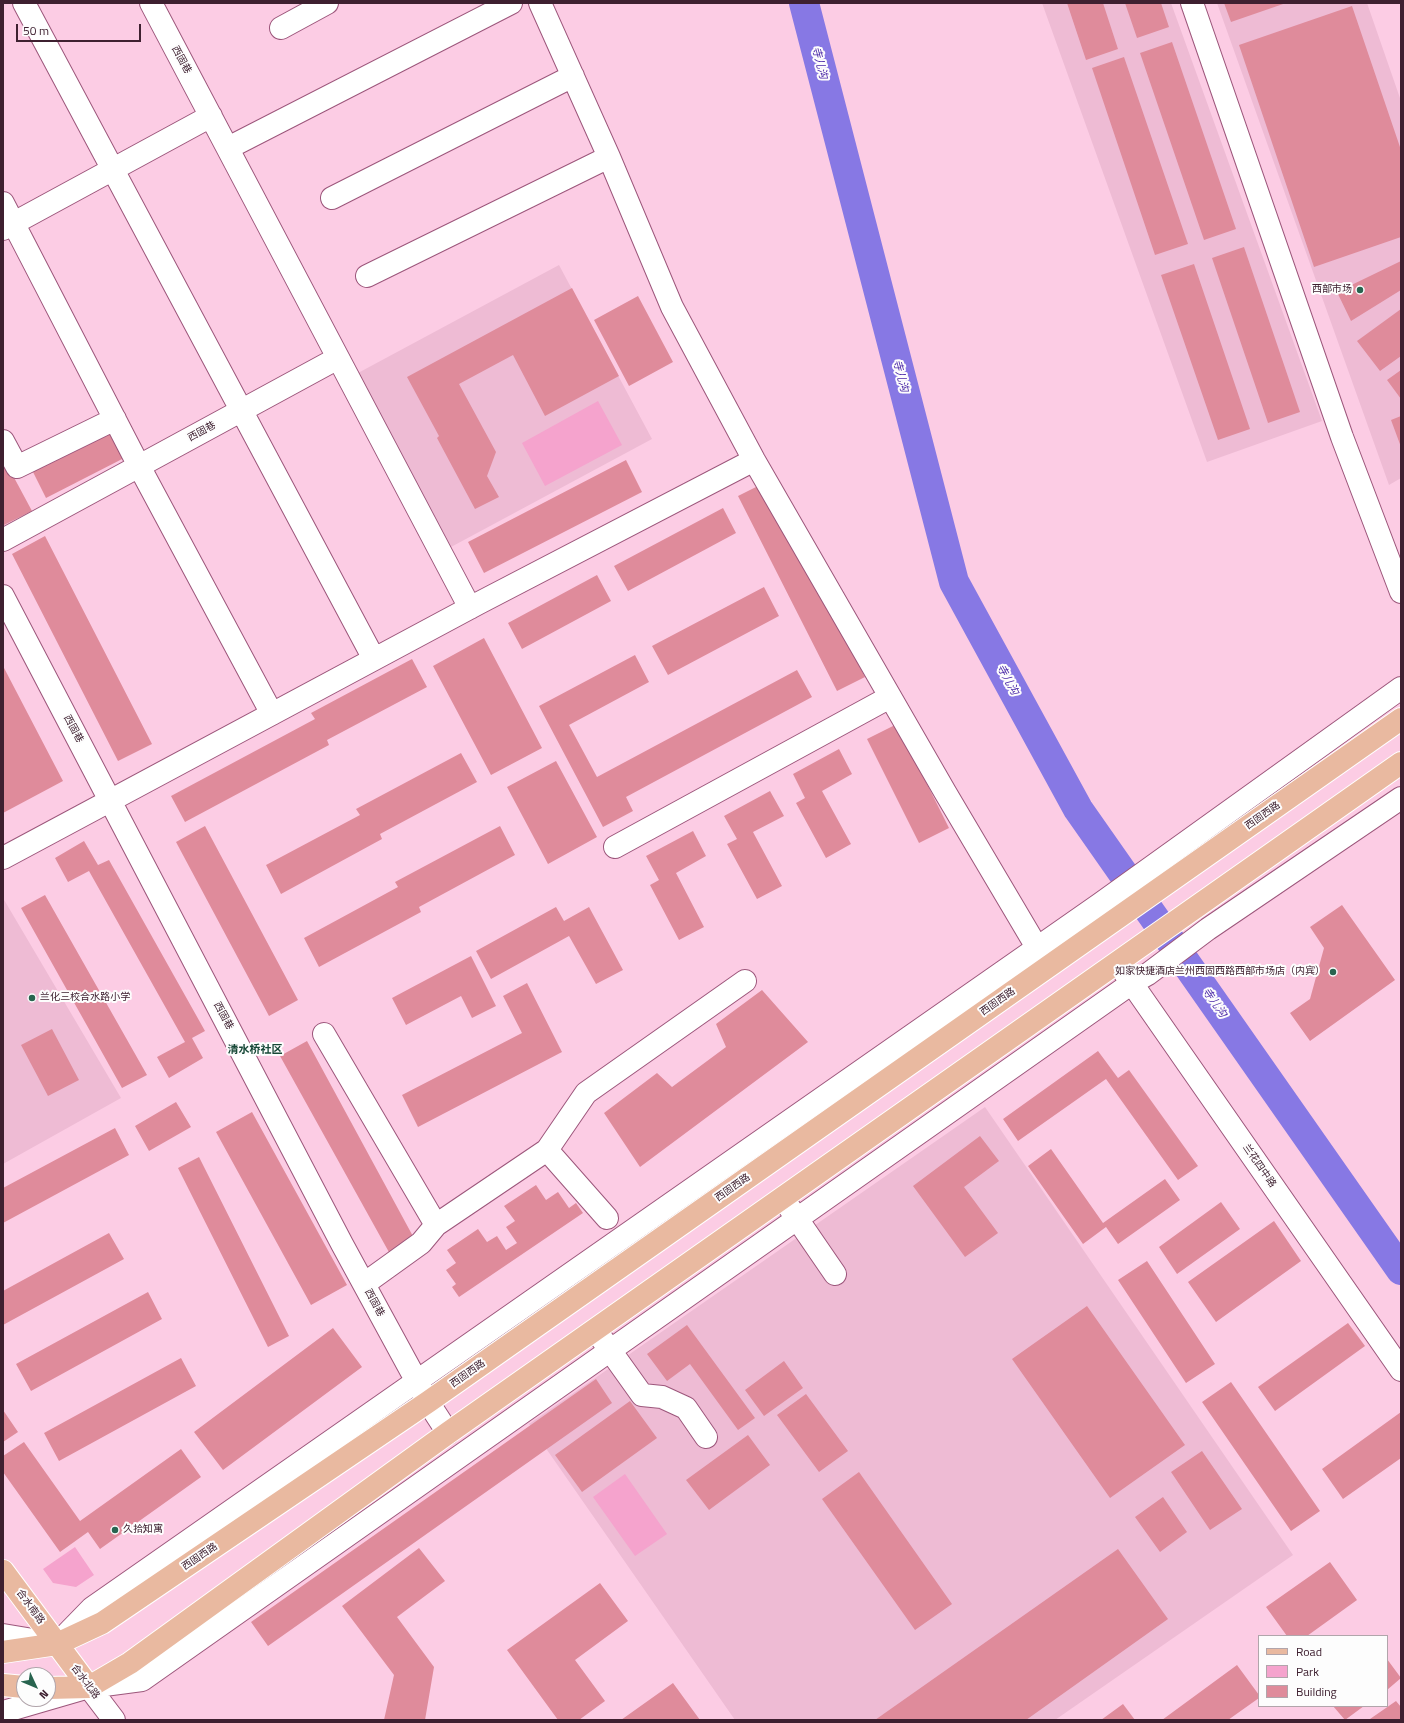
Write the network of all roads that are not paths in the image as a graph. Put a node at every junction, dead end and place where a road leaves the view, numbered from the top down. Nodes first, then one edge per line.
1 (24, 3) edge
2 (151, 3) edge
3 (327, 3) edge
4 (511, 3) edge
5 (540, 3) edge
6 (1192, 3) edge
7 (281, 28) dead end
8 (573, 76) junction
9 (211, 116) junction
10 (228, 148) junction
11 (610, 157) junction
12 (113, 169) junction
13 (332, 198) dead end
14 (3, 204) edge
15 (8, 226) edge
16 (367, 276) dead end
17 (338, 358) junction
18 (242, 411) junction
19 (115, 419) junction
20 (3, 441) edge
21 (754, 460) junction
22 (139, 466) junction
23 (3, 540) edge
24 (1401, 592) edge
25 (3, 596) edge
26 (470, 608) junction
27 (374, 659) junction
28 (1401, 688) edge
29 (890, 698) junction
30 (272, 714) junction
31 (1401, 719) edge
32 (1401, 763) edge
33 (1401, 798) edge
34 (110, 802) junction
35 (615, 846) dead end
36 (3, 858) edge
37 (1037, 948) junction
38 (1125, 957) junction
39 (1048, 967) junction
40 (1140, 978) junction
41 (745, 981) dead end
42 (324, 1034) dead end
43 (547, 1150) junction
44 (783, 1198) junction
45 (607, 1218) dead end
46 (797, 1219) junction
47 (436, 1225) junction
48 (834, 1274) dead end
49 (364, 1284) junction
50 (595, 1330) junction
51 (610, 1350) junction
52 (1401, 1370) edge
53 (417, 1382) junction
54 (428, 1402) junction
55 (448, 1433) junction
56 (706, 1437) dead end
57 (3, 1571) edge
58 (3, 1635) edge
59 (57, 1644) junction
60 (3, 1652) edge
61 (3, 1685) edge
62 (16, 1686) edge
63 (89, 1687) junction
64 (56, 1688) edge
65 (3, 1712) edge
66 (114, 1720) edge

1 - 12 street
2 - 9 street, 西固巷
3 - 7 street
4 - 10 street
5 - 8 street
6 - 24 street
8 - 11 street
8 - 13 street
9 - 10 street, 西固巷
9 - 12 street
10 - 17 street, 西固巷
11 - 16 street
11 - 21 street
12 - 15 street
12 - 18 street
14 - 15 street
15 - 19 street
17 - 18 street, 西固巷
17 - 26 street, 西固巷
18 - 22 street, 西固巷
18 - 27 street
19 - 20 street
19 - 22 street
21 - 26 street
21 - 29 street
22 - 23 street, 西固巷
22 - 30 street
25 - 34 street, 西固巷
26 - 27 street
27 - 30 street
28 - 37 street
29 - 35 street
29 - 37 street
30 - 34 street
31 - 39 main road, 西固西路
32 - 38 main road
33 - 40 street
34 - 36 street
34 - 49 street, 西固巷
37 - 39 street
37 - 53 street
38 - 40 street, 兰花四中路
38 - 44 main road
39 - 54 main road, 西固西路
40 - 46 street
40 - 52 street, 兰花四中路
41 - 43 street
42 - 47 street
43 - 45 street
43 - 47 street
44 - 46 street
44 - 50 main road
46 - 48 street
46 - 51 street
47 - 49 street
49 - 53 street, 西固巷
50 - 51 street
50 - 55 main road
51 - 56 street
51 - 63 street
53 - 54 street, 西固巷
53 - 59 street
54 - 55 street, 西固巷
54 - 59 main road, 西固西路
55 - 63 main road
57 - 59 main road, 合水南路
58 - 59 street
59 - 60 main road, 西固西路
59 - 63 main road, 合水北路
61 - 62 main road
63 - 64 main road
63 - 65 street
63 - 66 street, 合水北路

